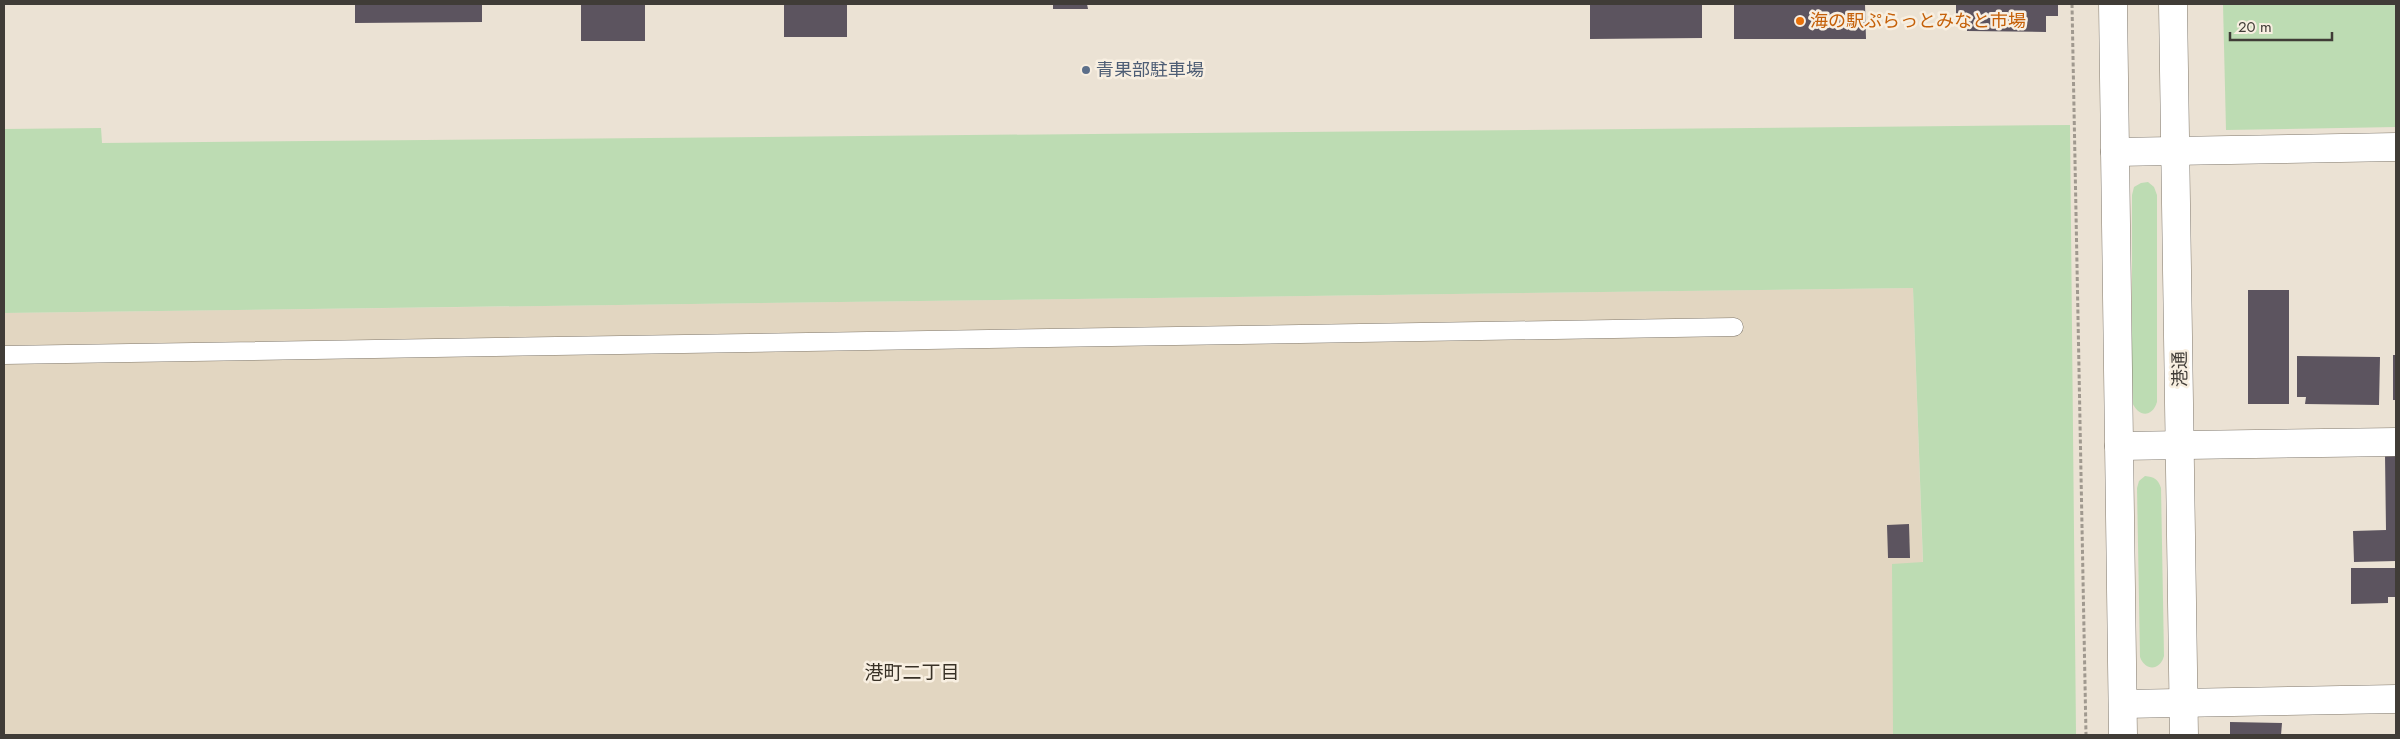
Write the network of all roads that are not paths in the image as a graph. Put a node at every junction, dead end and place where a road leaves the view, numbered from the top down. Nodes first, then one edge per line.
1 (2113, 4) edge
2 (2173, 4) edge
3 (2396, 147) edge
4 (2175, 151) junction
5 (2115, 152) junction
6 (1734, 327) dead end
7 (4, 355) edge
8 (2396, 442) edge
9 (2181, 445) junction
10 (2119, 446) junction
11 (2396, 699) edge
12 (2184, 703) junction
13 (2123, 704) junction
14 (2123, 735) edge
15 (2184, 735) edge

1 - 5 street
2 - 4 street, 港通
3 - 4 street
4 - 5 street
4 - 9 street, 港通
5 - 10 street
6 - 7 lane
8 - 9 street
9 - 10 street
9 - 12 street, 港通
10 - 13 street
11 - 12 street
12 - 13 street
12 - 15 street, 港通
13 - 14 street

